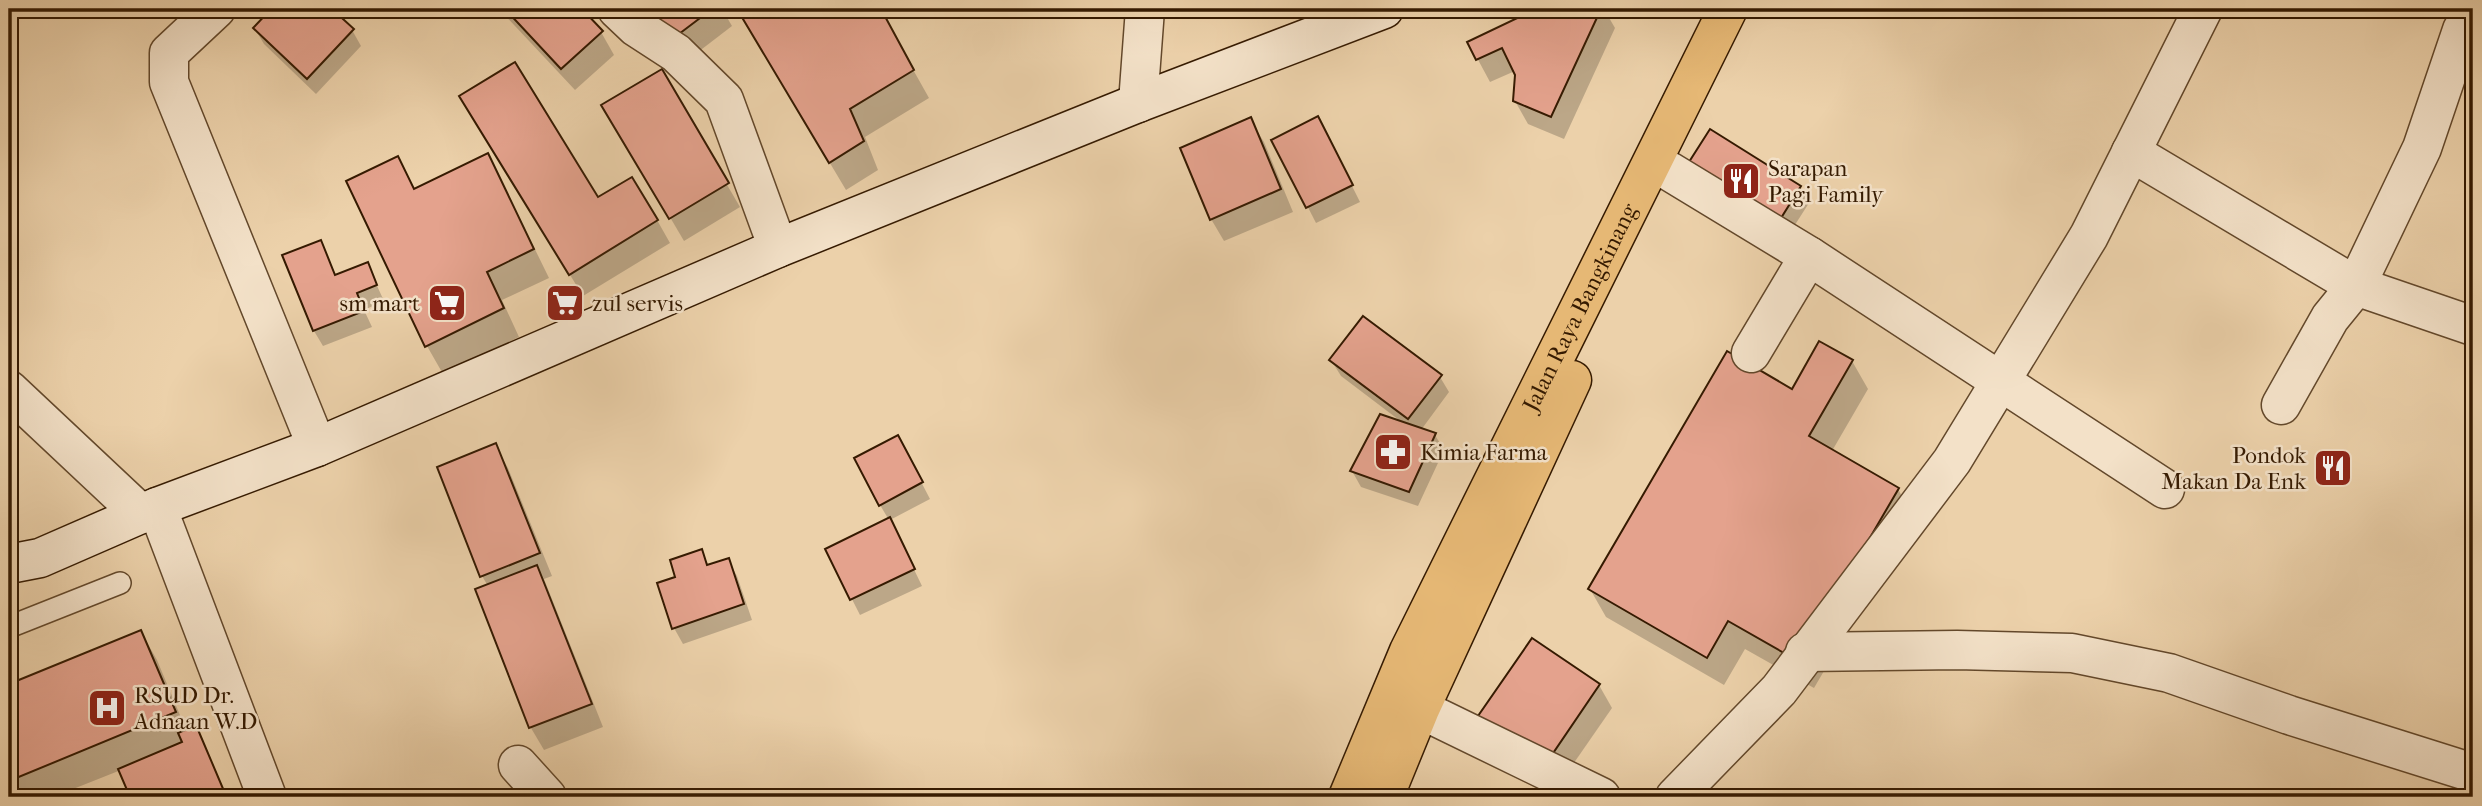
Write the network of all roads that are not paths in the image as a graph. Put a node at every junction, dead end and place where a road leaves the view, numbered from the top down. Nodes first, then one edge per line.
1 (216, 9) edge
2 (617, 9) edge
3 (1145, 9) edge
4 (1384, 9) edge
5 (1728, 9) edge
6 (1757, 9) edge
7 (2203, 9) edge
8 (2473, 11) edge
9 (1138, 103) junction
10 (2131, 152) junction
11 (1669, 171) junction
12 (778, 248) junction
13 (1809, 256) junction
14 (2356, 286) junction
15 (2473, 326) edge
16 (1751, 352) dead end
17 (2000, 381) junction
18 (9, 390) edge
19 (2281, 404) dead end
20 (317, 447) junction
21 (2165, 489) dead end
22 (149, 510) junction
23 (9, 565) edge
24 (120, 583) dead end
25 (9, 627) edge
26 (1805, 652) junction
27 (1420, 709) junction
28 (518, 765) dead end
29 (2473, 773) edge
30 (267, 797) edge
31 (547, 797) edge
32 (1348, 797) edge
33 (1384, 797) edge
34 (1601, 797) edge
35 (1675, 797) edge

1 - 20 street
2 - 12 street
3 - 9 street
4 - 9 street
5 - 32 highway, Jalan Raya Bangkinang
6 - 11 highway, Jalan Raya Bangkinang
7 - 10 street
8 - 14 street
9 - 12 street
10 - 14 street
10 - 17 street
11 - 13 street
11 - 27 highway, Jalan Raya Bangkinang
12 - 20 street
13 - 16 street
13 - 17 street
14 - 15 street
14 - 19 street
17 - 21 street
17 - 26 street
18 - 22 street
20 - 22 street
22 - 23 street
22 - 30 street
24 - 25 lane
26 - 29 street
26 - 35 street
27 - 33 highway, Jalan Raya Bangkinang
27 - 34 street
28 - 31 street

